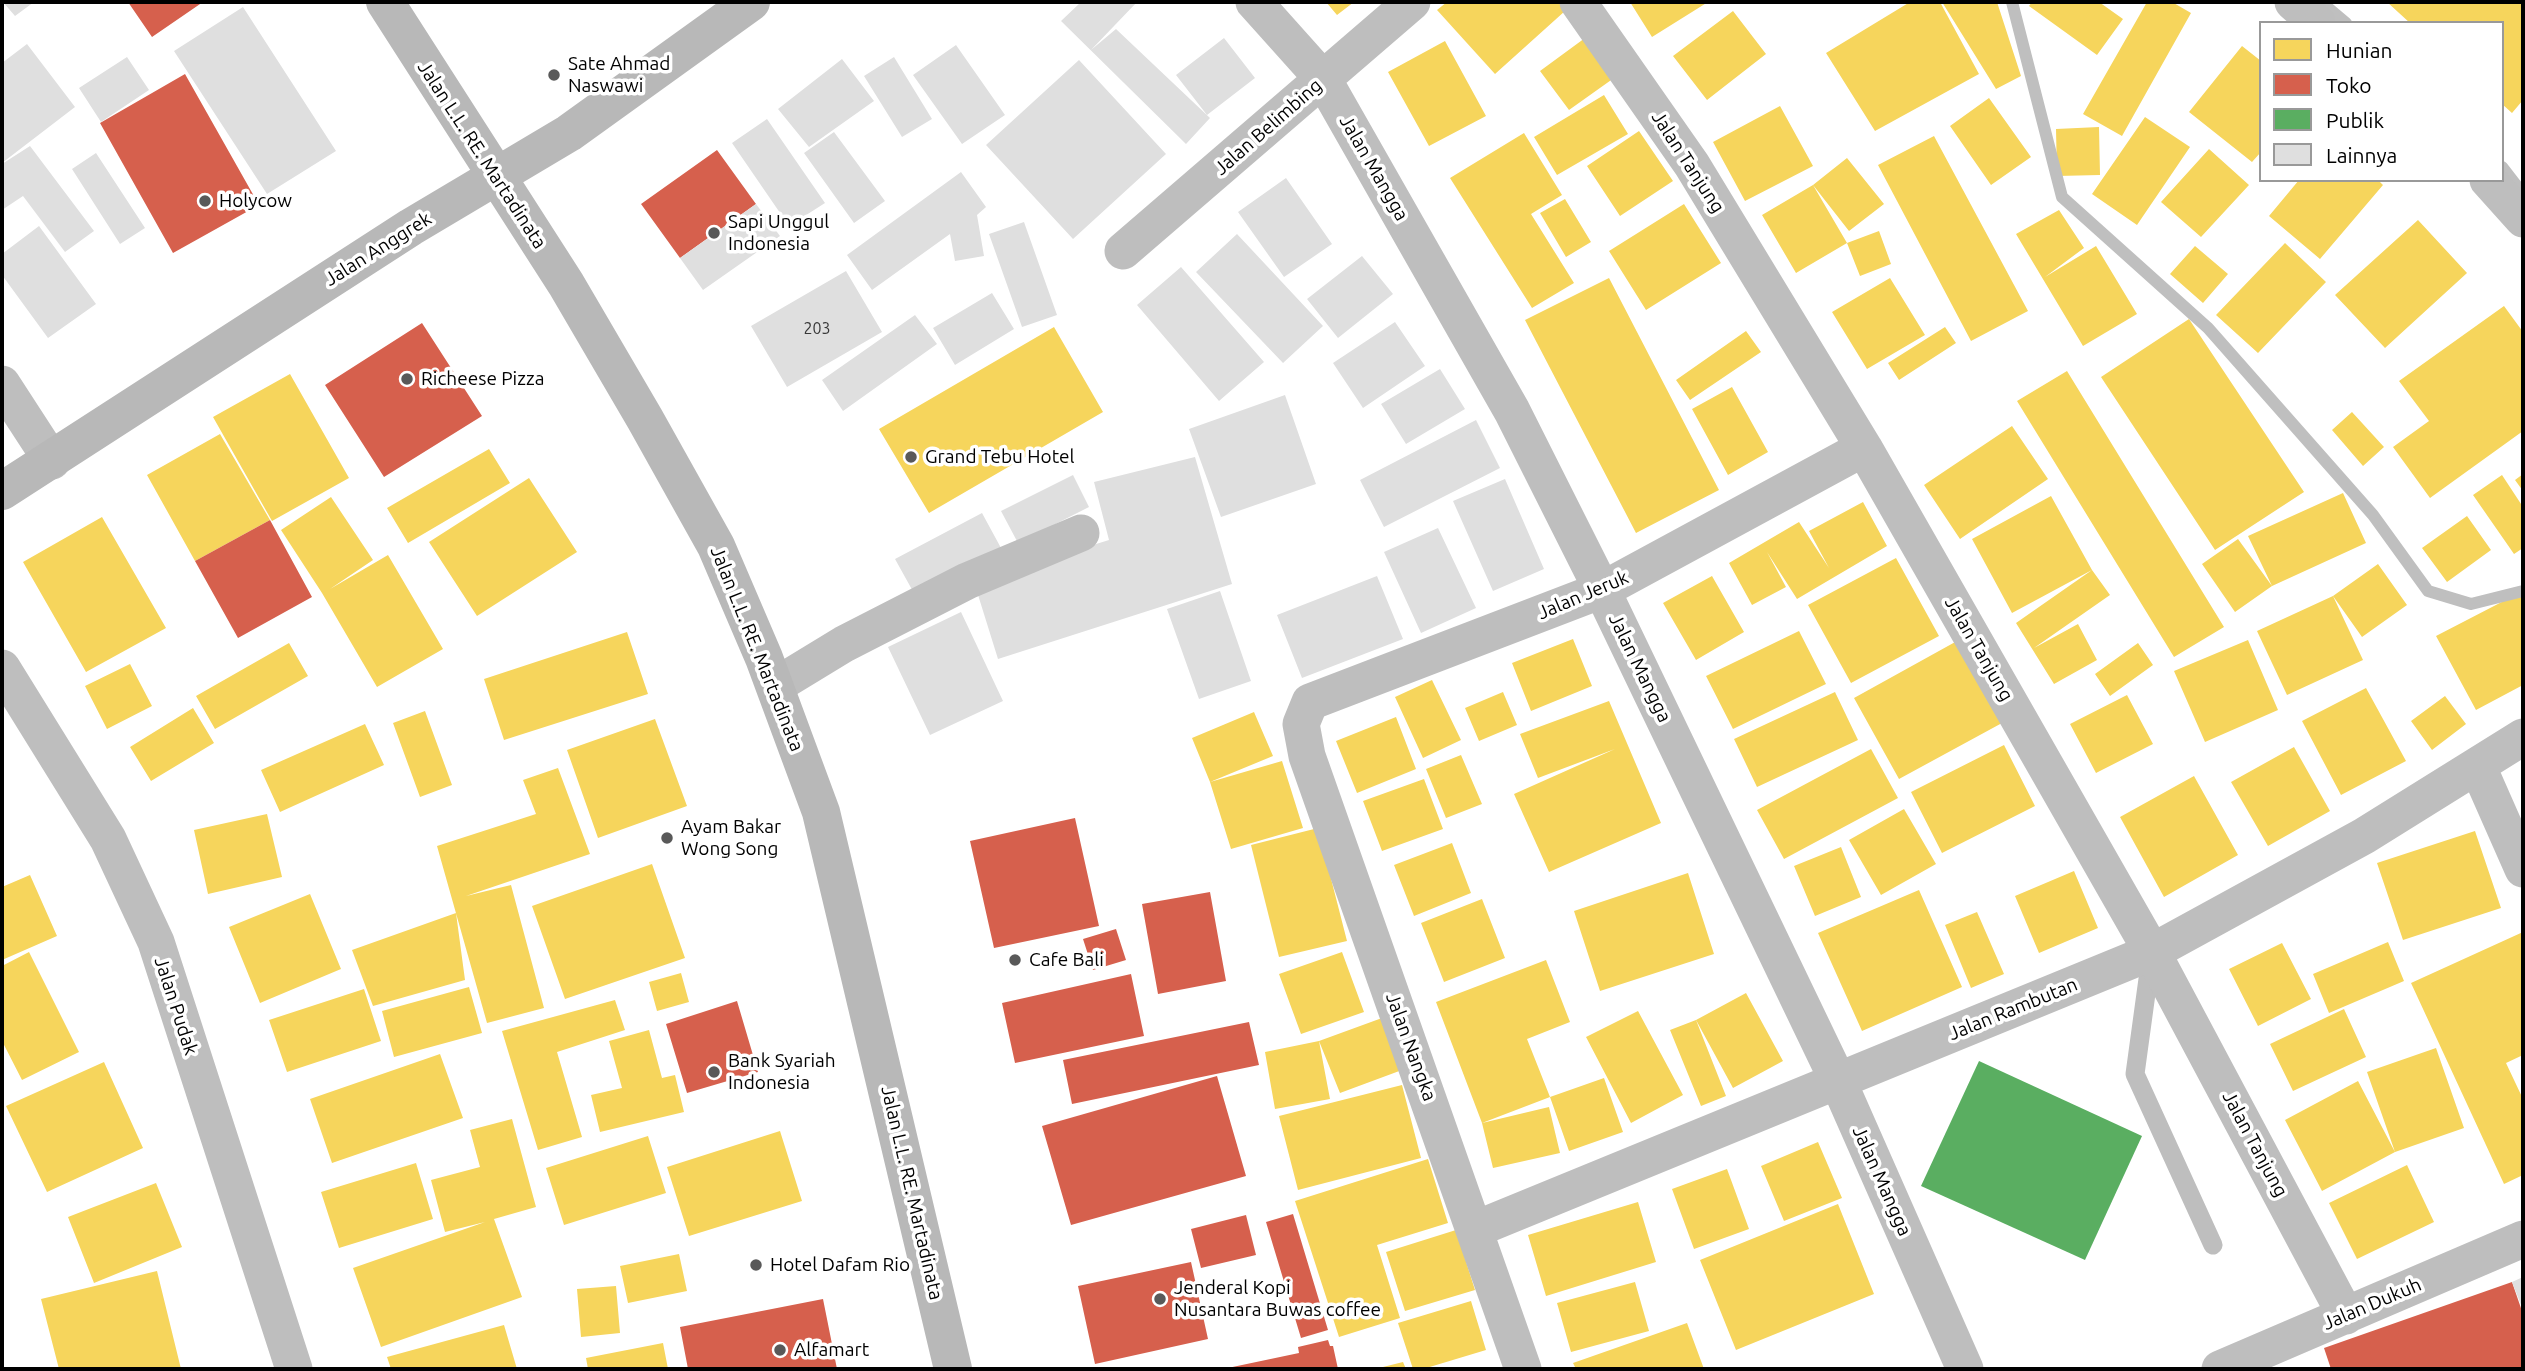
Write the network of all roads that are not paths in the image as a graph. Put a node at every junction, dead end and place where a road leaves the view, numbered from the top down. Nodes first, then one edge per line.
1 (385, 2) edge
2 (751, 2) edge
3 (1254, 2) edge
4 (1412, 2) edge
5 (1578, 2) edge
6 (2293, 2) edge
7 (2315, 21) edge
8 (1323, 79) junction
9 (496, 177) junction
10 (2490, 182) edge
11 (2523, 219) edge
12 (1123, 251) dead end
13 (2, 384) edge
14 (1864, 448) junction
15 (52, 461) junction
16 (2, 491) edge
17 (1081, 533) dead end
18 (1602, 590) junction
19 (2, 668) edge
20 (775, 686) junction
21 (1301, 724) joint
22 (2523, 737) edge
23 (2478, 767) junction
24 (2523, 869) edge
25 (2152, 952) junction
26 (1838, 1081) junction
27 (1476, 1229) junction
28 (2523, 1238) edge
29 (2213, 1245) dead end
30 (2346, 1316) junction
31 (294, 1369) edge
32 (953, 1369) edge
33 (1523, 1369) edge
34 (1965, 1369) edge
35 (2220, 1369) edge

1 - 9 main road, Jalan L.L. RE. Martadinata
2 - 9 main road, Jalan Anggrek
3 - 8 street, Jalan Mangga
4 - 8 street, Jalan Belimbing
5 - 14 street, Jalan Tanjung
6 - 7 street
8 - 12 street, Jalan Belimbing
8 - 18 street, Jalan Mangga
9 - 15 main road, Jalan Anggrek
9 - 20 main road, Jalan L.L. RE. Martadinata
10 - 11 street
13 - 15 street
14 - 18 street, Jalan Jeruk
14 - 25 street, Jalan Tanjung
15 - 16 main road, Jalan Anggrek
17 - 20 street
18 - 21 street, Jalan Jeruk
18 - 26 street, Jalan Mangga
19 - 31 street, Jalan Pudak
20 - 32 main road, Jalan L.L. RE. Martadinata
21 - 27 street, Jalan Nangka
22 - 23 street, Jalan Rambutan
23 - 24 street
23 - 25 street, Jalan Rambutan
25 - 26 street, Jalan Rambutan
25 - 29 lane
25 - 30 street, Jalan Tanjung
26 - 27 street, Jalan Rambutan
26 - 34 street, Jalan Mangga
27 - 33 street, Jalan Nangka
28 - 30 street, Jalan Dukuh
30 - 35 street, Jalan Dukuh

